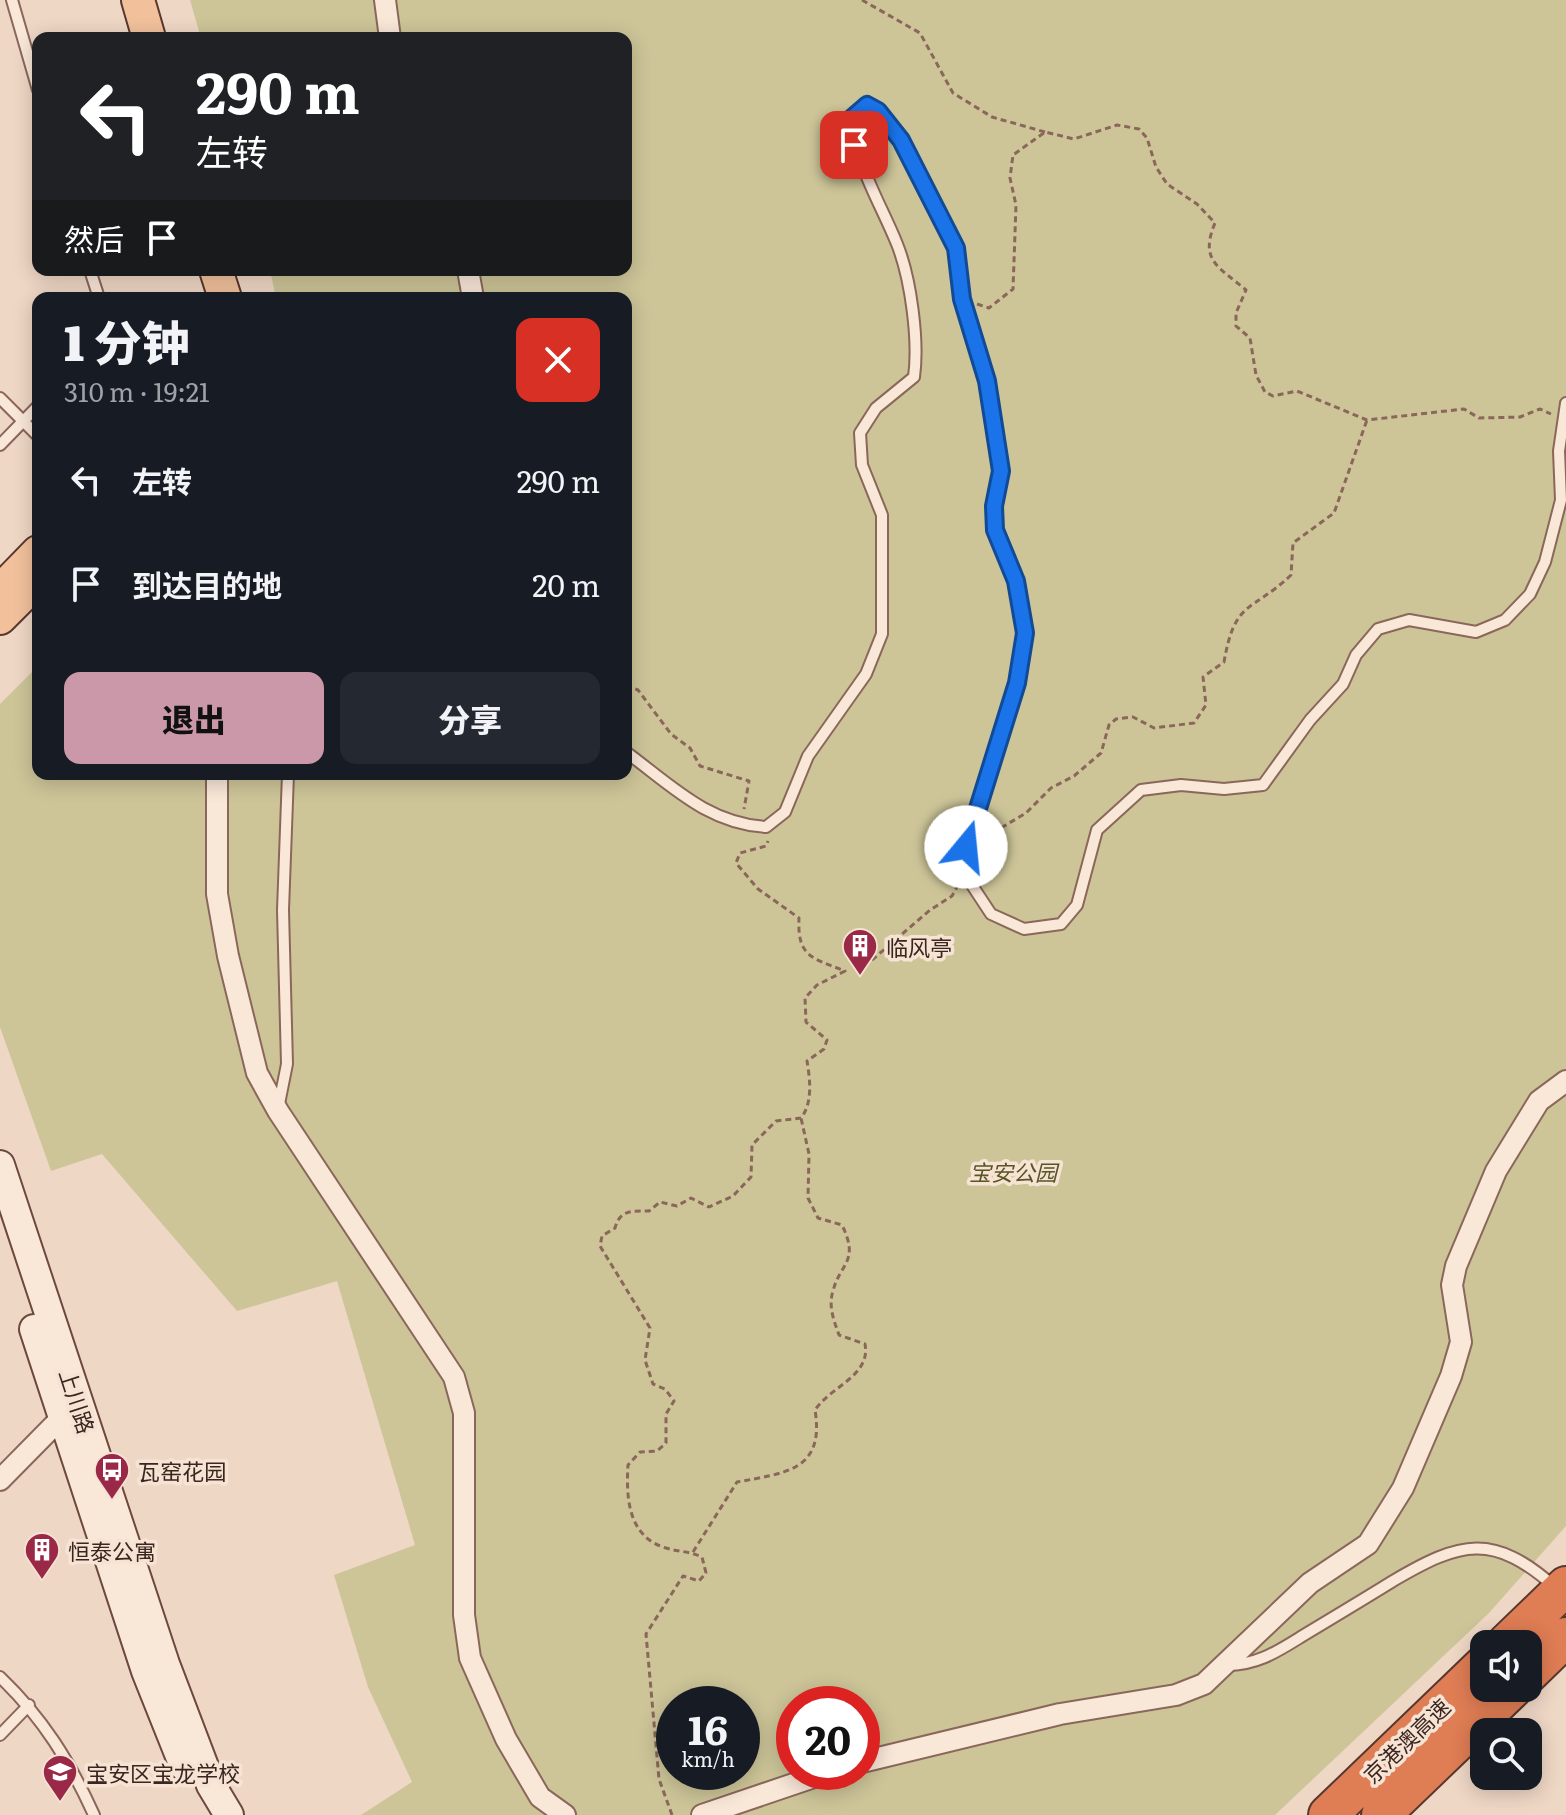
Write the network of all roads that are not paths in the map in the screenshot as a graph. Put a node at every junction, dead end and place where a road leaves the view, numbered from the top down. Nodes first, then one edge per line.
1 (12, 0) edge
2 (116, 0) edge
3 (138, 0) edge
4 (385, 0) edge
5 (125, 32) edge
6 (147, 32) edge
7 (389, 32) edge
8 (32, 69) edge
9 (0, 398) edge
10 (1566, 403) edge
11 (32, 412) edge
12 (23, 421) junction
13 (32, 430) edge
14 (0, 445) edge
15 (32, 558) edge
16 (32, 586) edge
17 (0, 591) edge
18 (0, 618) edge
19 (632, 756) edge
20 (217, 780) edge
21 (288, 780) edge
22 (1566, 1081) edge
23 (278, 1111) junction
24 (0, 1165) edge
25 (0, 1226) edge
26 (70, 1408) junction
27 (0, 1480) edge
28 (1563, 1589) edge
29 (1521, 1630) edge
30 (1566, 1637) edge
31 (1542, 1660) edge
32 (1225, 1666) junction
33 (0, 1677) edge
34 (1470, 1678) edge
35 (1498, 1702) edge
36 (29, 1705) junction
37 (0, 1735) edge
38 (880, 1758) edge
39 (776, 1790) edge
40 (94, 1815) edge
41 (208, 1815) edge
42 (229, 1815) edge
43 (565, 1815) edge
44 (702, 1815) edge
45 (1328, 1815) edge
46 (1381, 1815) edge

1 - 8 lane
2 - 5 main road
3 - 6 main road
4 - 7 street
9 - 12 lane
10 - 19 lane
11 - 12 lane
12 - 13 lane
12 - 14 lane
15 - 17 main road
16 - 18 main road
20 - 23 street
21 - 23 lane
22 - 32 street
23 - 43 street
24 - 26 main road, 上川路
25 - 26 main road, 上川路
26 - 27 street
26 - 41 main road, 上川路
26 - 42 main road, 上川路
28 - 29 highway
28 - 32 lane
30 - 31 highway
32 - 38 street
33 - 36 lane
34 - 45 highway, 京港澳高速
35 - 46 highway, 京港澳高速
36 - 37 lane
36 - 40 lane
39 - 44 street

